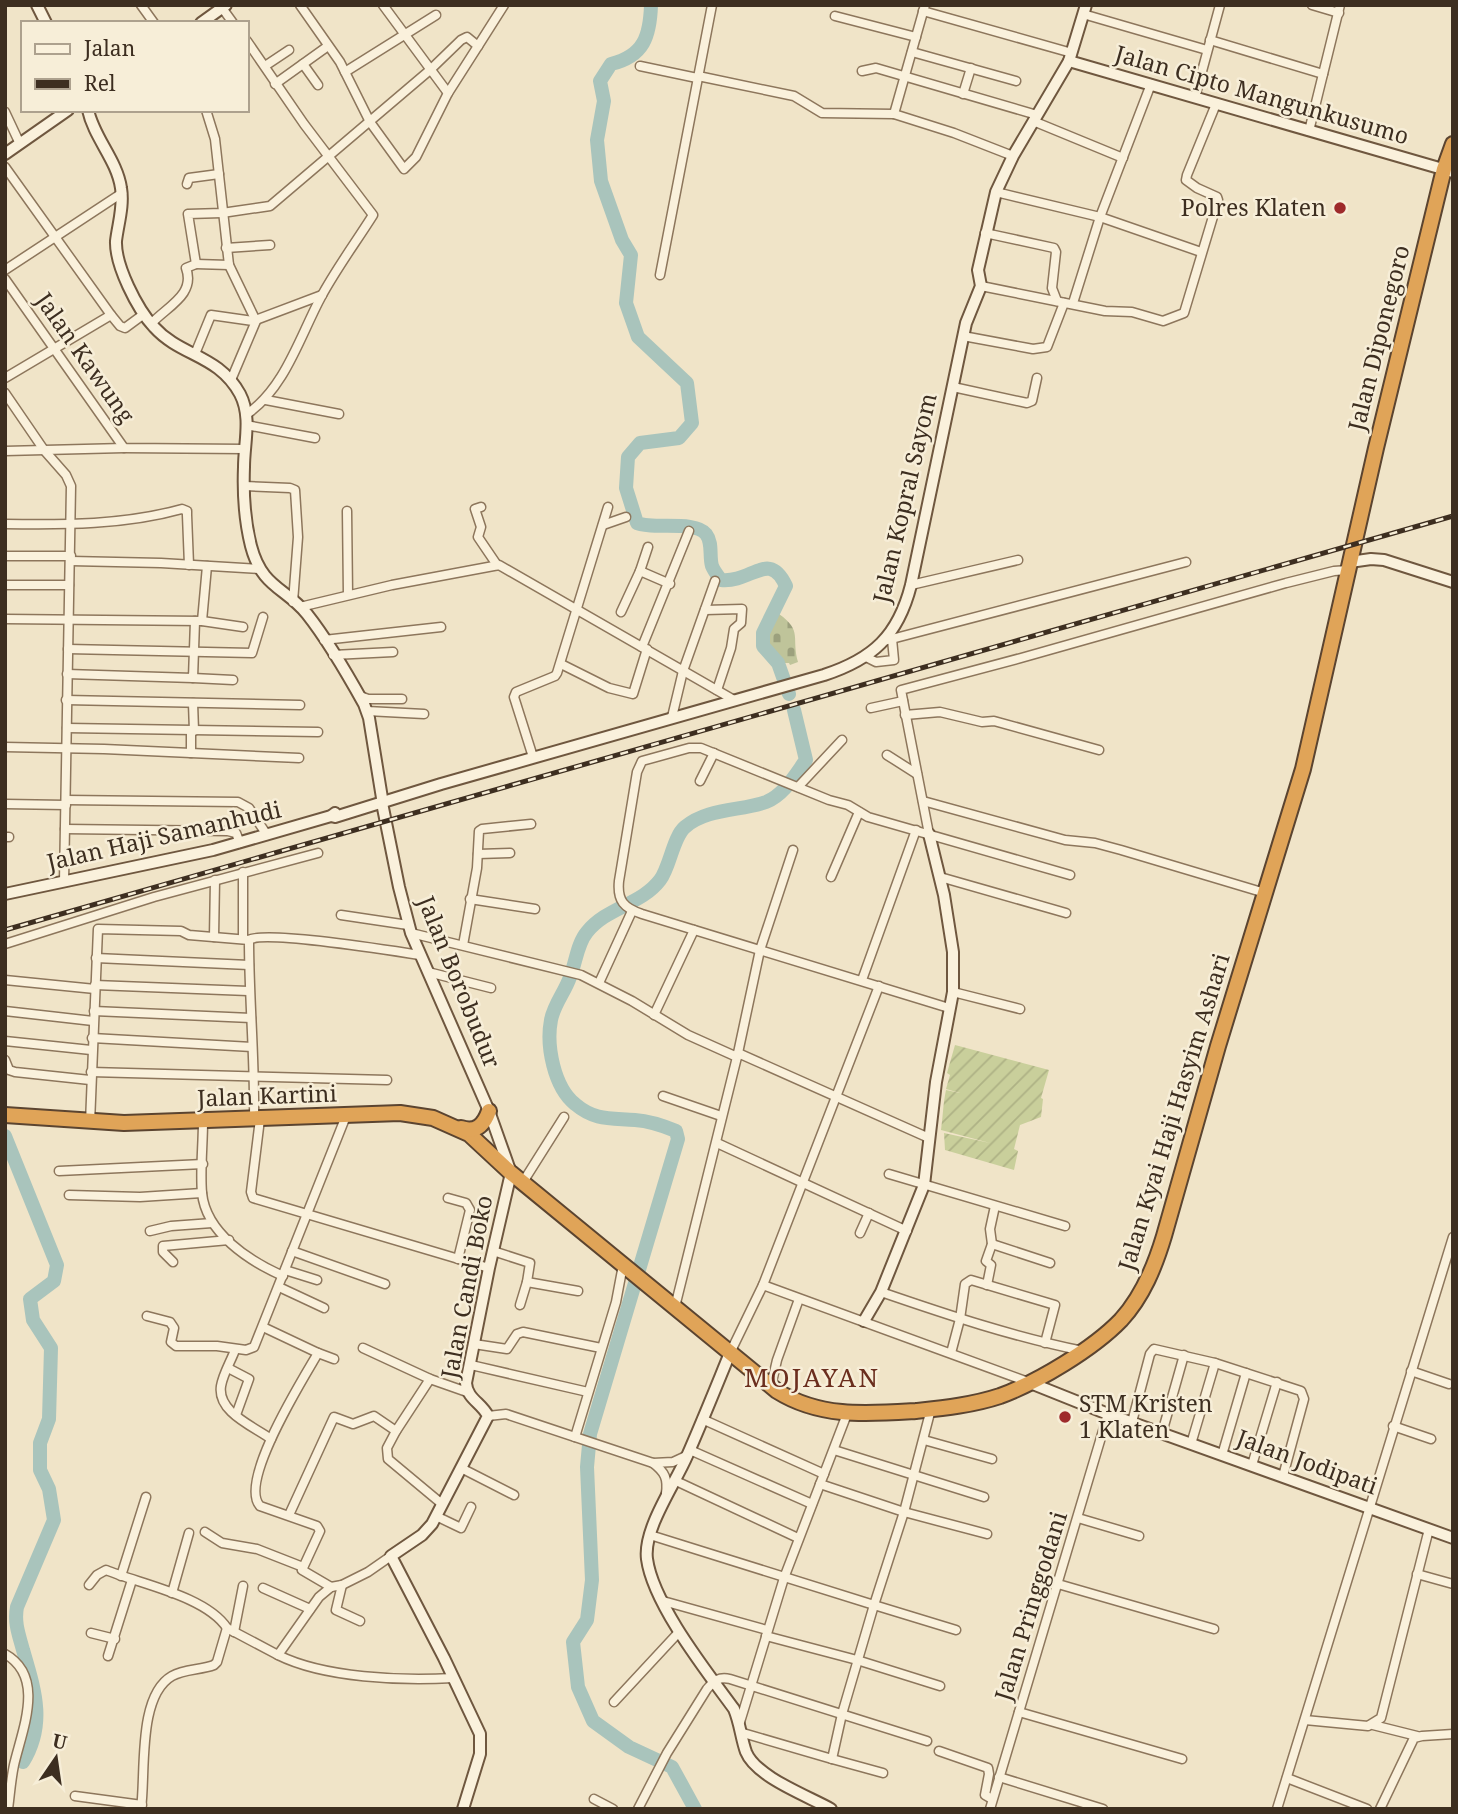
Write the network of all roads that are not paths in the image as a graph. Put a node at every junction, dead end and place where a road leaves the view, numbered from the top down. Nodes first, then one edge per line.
1 (37, 5) edge
2 (141, 5) edge
3 (300, 5) edge
4 (383, 5) edge
5 (504, 5) edge
6 (712, 5) edge
7 (1219, 5) edge
8 (1312, 5) edge
9 (223, 6) edge
10 (924, 8) edge
11 (1082, 8) edge
12 (1339, 9) edge
13 (436, 15) dead end
14 (835, 16) dead end
15 (45, 21) edge
16 (153, 21) edge
17 (204, 21) edge
18 (403, 34) junction
19 (916, 37) junction
20 (1210, 40) junction
21 (248, 42) edge
22 (328, 46) junction
23 (478, 46) junction
24 (289, 50) dead end
25 (1207, 50) junction
26 (912, 52) junction
27 (1071, 57) junction
28 (303, 64) junction
29 (265, 66) junction
30 (640, 66) dead end
31 (971, 68) junction
32 (430, 70) junction
33 (862, 71) dead end
34 (345, 72) junction
35 (1323, 74) junction
36 (697, 77) junction
37 (905, 77) junction
38 (1016, 81) dead end
39 (275, 84) junction
40 (318, 85) dead end
41 (1151, 85) junction
42 (448, 93) junction
43 (963, 94) junction
44 (1195, 97) junction
45 (1216, 104) junction
46 (5, 112) edge
47 (65, 112) edge
48 (89, 112) edge
49 (207, 112) edge
50 (894, 114) junction
51 (1035, 118) junction
52 (370, 121) junction
53 (1309, 131) junction
54 (20, 144) junction
55 (1453, 144) edge
56 (5, 153) edge
57 (1013, 156) junction
58 (329, 157) junction
59 (1123, 158) junction
60 (5, 167) edge
61 (1448, 170) edge
62 (219, 174) junction
63 (187, 184) dead end
64 (996, 191) junction
65 (122, 193) junction
66 (222, 213) junction
67 (1100, 217) junction
68 (985, 233) junction
69 (54, 238) junction
70 (270, 245) dead end
71 (226, 248) junction
72 (1201, 252) junction
73 (196, 264) junction
74 (229, 265) junction
75 (5, 270) edge
76 (660, 275) dead end
77 (5, 279) edge
78 (981, 286) junction
79 (322, 295) junction
80 (1065, 303) junction
81 (111, 315) junction
82 (148, 320) junction
83 (256, 321) junction
84 (963, 337) junction
85 (55, 348) junction
86 (195, 354) junction
87 (5, 378) edge
88 (1037, 378) dead end
89 (231, 380) junction
90 (953, 387) junction
91 (5, 393) edge
92 (266, 400) junction
93 (340, 414) dead end
94 (246, 420) junction
95 (315, 438) dead end
96 (124, 448) junction
97 (245, 449) junction
98 (44, 450) junction
99 (5, 451) edge
100 (245, 486) junction
101 (481, 507) dead end
102 (608, 507) dead end
103 (347, 511) dead end
104 (626, 517) dead end
105 (5, 524) edge
106 (72, 525) junction
107 (603, 525) junction
108 (689, 531) dead end
109 (1354, 544) joint
110 (648, 547) dead end
111 (5, 556) edge
112 (71, 559) junction
113 (1018, 560) dead end
114 (1186, 562) dead end
115 (190, 565) junction
116 (497, 565) junction
117 (207, 566) junction
118 (1349, 566) junction
119 (260, 569) junction
120 (640, 571) junction
121 (715, 581) dead end
122 (1453, 582) edge
123 (670, 584) junction
124 (5, 585) edge
125 (69, 585) junction
126 (911, 585) junction
127 (348, 595) junction
128 (296, 605) junction
129 (579, 609) junction
130 (705, 610) junction
131 (621, 612) dead end
132 (263, 617) dead end
133 (5, 619) edge
134 (68, 620) junction
135 (199, 621) junction
136 (441, 627) dead end
137 (243, 628) dead end
138 (324, 640) junction
139 (887, 640) junction
140 (645, 648) junction
141 (68, 649) junction
142 (194, 652) junction
143 (393, 652) dead end
144 (333, 655) junction
145 (866, 657) junction
146 (561, 664) junction
147 (683, 671) junction
148 (67, 674) junction
149 (193, 678) junction
150 (233, 680) dead end
151 (717, 690) junction
152 (360, 696) junction
153 (402, 699) dead end
154 (66, 700) junction
155 (734, 700) junction
156 (903, 701) junction
157 (193, 703) junction
158 (300, 705) dead end
159 (871, 708) dead end
160 (367, 711) junction
161 (424, 713) dead end
162 (905, 715) junction
163 (672, 717) junction
164 (67, 727) junction
165 (193, 731) junction
166 (318, 732) dead end
167 (842, 740) dead end
168 (5, 747) edge
169 (67, 749) junction
170 (1099, 750) dead end
171 (191, 753) junction
172 (714, 753) junction
173 (887, 755) dead end
174 (533, 757) junction
175 (299, 758) dead end
176 (917, 774) junction
177 (700, 780) dead end
178 (796, 786) junction
179 (382, 800) junction
180 (923, 801) junction
181 (66, 802) junction
182 (5, 804) edge
183 (859, 812) junction
184 (531, 824) dead end
185 (65, 829) junction
186 (916, 830) junction
187 (929, 834) junction
188 (267, 835) junction
189 (240, 843) junction
190 (793, 850) dead end
191 (318, 853) dead end
192 (510, 853) dead end
193 (478, 854) junction
194 (243, 872) junction
195 (1070, 875) dead end
196 (831, 877) dead end
197 (940, 877) junction
198 (215, 880) junction
199 (64, 882) junction
200 (1265, 893) junction
201 (5, 894) edge
202 (470, 899) junction
203 (626, 907) junction
204 (535, 909) dead end
205 (1066, 913) dead end
206 (98, 915) junction
207 (341, 915) dead end
208 (98, 929) junction
209 (410, 929) junction
210 (694, 930) junction
211 (214, 937) junction
212 (246, 940) junction
213 (5, 944) edge
214 (463, 945) junction
215 (760, 950) junction
216 (420, 955) junction
217 (96, 958) junction
218 (249, 965) junction
219 (428, 972) junction
220 (5, 980) edge
221 (862, 980) junction
222 (598, 983) junction
223 (880, 986) junction
224 (95, 987) junction
225 (491, 988) dead end
226 (248, 990) junction
227 (953, 992) junction
228 (949, 1007) junction
229 (1020, 1009) dead end
230 (5, 1011) edge
231 (94, 1011) junction
232 (654, 1015) junction
233 (251, 1018) junction
234 (93, 1021) junction
235 (92, 1038) junction
236 (5, 1041) edge
237 (252, 1047) junction
238 (91, 1050) junction
239 (737, 1055) junction
240 (5, 1060) edge
241 (90, 1076) junction
242 (255, 1078) junction
243 (387, 1080) dead end
244 (663, 1096) dead end
245 (836, 1097) junction
246 (489, 1111) junction
247 (5, 1115) edge
248 (346, 1116) junction
249 (721, 1116) junction
250 (564, 1117) dead end
251 (257, 1119) junction
252 (203, 1121) junction
253 (90, 1123) junction
254 (453, 1126) junction
255 (929, 1138) junction
256 (717, 1143) junction
257 (203, 1164) junction
258 (59, 1171) dead end
259 (889, 1174) dead end
260 (517, 1178) junction
261 (804, 1184) junction
262 (924, 1185) junction
263 (202, 1194) junction
264 (69, 1195) dead end
265 (447, 1198) dead end
266 (995, 1206) junction
267 (869, 1213) junction
268 (306, 1214) junction
269 (212, 1223) junction
270 (1065, 1226) dead end
271 (150, 1231) dead end
272 (907, 1231) junction
273 (860, 1233) dead end
274 (1453, 1237) edge
275 (229, 1240) junction
276 (992, 1244) junction
277 (292, 1251) junction
278 (493, 1251) junction
279 (458, 1259) junction
280 (173, 1262) dead end
281 (1050, 1263) dead end
282 (489, 1268) junction
283 (628, 1269) junction
284 (284, 1273) junction
285 (317, 1280) dead end
286 (527, 1282) junction
287 (385, 1284) dead end
288 (763, 1285) junction
289 (987, 1285) junction
290 (279, 1287) junction
291 (578, 1291) dead end
292 (881, 1292) junction
293 (799, 1299) junction
294 (520, 1305) dead end
295 (324, 1308) dead end
296 (675, 1308) junction
297 (147, 1316) dead end
298 (960, 1319) junction
299 (864, 1321) junction
300 (263, 1327) junction
301 (1045, 1343) junction
302 (474, 1344) junction
303 (601, 1348) junction
304 (235, 1350) junction
305 (1083, 1351) junction
306 (371, 1352) dead end
307 (318, 1353) junction
308 (730, 1353) junction
309 (951, 1353) junction
310 (1184, 1355) junction
311 (334, 1359) dead end
312 (1215, 1363) junction
313 (471, 1365) junction
314 (228, 1368) junction
315 (1410, 1371) junction
316 (1246, 1373) junction
317 (430, 1379) junction
318 (1028, 1382) junction
319 (1277, 1382) junction
320 (1449, 1384) dead end
321 (771, 1386) junction
322 (467, 1392) junction
323 (588, 1392) junction
324 (931, 1409) junction
325 (847, 1414) junction
326 (1108, 1414) junction
327 (236, 1415) junction
328 (488, 1416) junction
329 (702, 1419) junction
330 (1132, 1422) junction
331 (1393, 1426) junction
332 (396, 1431) junction
333 (1162, 1433) junction
334 (271, 1439) junction
335 (579, 1439) junction
336 (1430, 1439) dead end
337 (924, 1440) junction
338 (1191, 1444) junction
339 (834, 1450) junction
340 (689, 1453) junction
341 (1222, 1455) junction
342 (992, 1459) dead end
343 (653, 1463) junction
344 (1252, 1465) junction
345 (461, 1468) junction
346 (824, 1474) junction
347 (913, 1476) junction
348 (1283, 1476) junction
349 (676, 1481) junction
350 (820, 1484) junction
351 (514, 1495) dead end
352 (146, 1497) dead end
353 (985, 1497) dead end
354 (665, 1502) junction
355 (442, 1504) junction
356 (812, 1504) junction
357 (471, 1507) dead end
358 (1370, 1507) junction
359 (904, 1511) junction
360 (289, 1515) junction
361 (436, 1516) junction
362 (1078, 1518) junction
363 (1429, 1529) junction
364 (205, 1532) dead end
365 (189, 1533) dead end
366 (987, 1534) dead end
367 (650, 1535) junction
368 (1139, 1536) dead end
369 (798, 1538) junction
370 (1453, 1538) edge
371 (391, 1556) junction
372 (303, 1567) junction
373 (1416, 1574) junction
374 (121, 1576) junction
375 (784, 1578) junction
376 (132, 1580) junction
377 (1058, 1584) junction
378 (1453, 1584) edge
379 (89, 1585) dead end
380 (342, 1585) junction
381 (243, 1586) dead end
382 (331, 1587) junction
383 (262, 1588) dead end
384 (172, 1593) junction
385 (663, 1601) junction
386 (874, 1605) junction
387 (310, 1609) junction
388 (360, 1621) dead end
389 (1214, 1629) dead end
390 (230, 1630) junction
391 (956, 1630) dead end
392 (679, 1632) junction
393 (91, 1633) dead end
394 (766, 1633) junction
395 (115, 1639) junction
396 (5, 1654) edge
397 (108, 1656) dead end
398 (278, 1656) junction
399 (858, 1660) junction
400 (453, 1678) junction
401 (714, 1681) junction
402 (751, 1685) junction
403 (940, 1686) dead end
404 (614, 1702) dead end
405 (1019, 1712) junction
406 (842, 1714) junction
407 (1305, 1720) junction
408 (1373, 1725) junction
409 (741, 1728) junction
410 (1453, 1734) edge
411 (1417, 1736) junction
412 (927, 1741) dead end
413 (939, 1751) dead end
414 (832, 1759) junction
415 (1182, 1759) dead end
416 (883, 1773) dead end
417 (999, 1777) junction
418 (1287, 1779) junction
419 (75, 1796) dead end
420 (594, 1799) dead end
421 (992, 1799) junction
422 (141, 1807) edge
423 (8, 1809) edge
424 (463, 1809) edge
425 (613, 1809) edge
426 (638, 1809) edge
427 (831, 1809) edge
428 (989, 1809) edge
429 (1103, 1809) edge
430 (1278, 1809) edge
431 (1367, 1809) edge
432 (1380, 1809) edge

1 - 15 street
2 - 16 street
3 - 22 street
4 - 18 street
5 - 23 street
6 - 36 street
7 - 20 street
8 - 12 street
9 - 17 street
10 - 19 street
10 - 27 street
11 - 25 street
11 - 27 street, Jalan Kopral Sayom
12 - 35 street
13 - 18 street
14 - 19 street
18 - 32 street
18 - 34 street
19 - 26 street
20 - 25 street
20 - 35 street
21 - 29 street
22 - 28 street
22 - 34 street
23 - 32 street
23 - 42 street
24 - 29 street
25 - 44 street
26 - 31 street
26 - 37 street
27 - 41 street, Jalan Cipto Mangunkusumo
27 - 51 street, Jalan Kopral Sayom
28 - 39 street
28 - 40 street
29 - 39 street
30 - 36 street
31 - 38 street
31 - 43 street
32 - 42 street
32 - 52 street
33 - 37 street
34 - 52 street
35 - 53 street
36 - 50 street
36 - 76 street
37 - 43 street
37 - 50 street
39 - 58 street
41 - 44 street, Jalan Cipto Mangunkusumo
41 - 59 street
42 - 52 street
43 - 51 street
44 - 45 street, Jalan Cipto Mangunkusumo
45 - 53 street, Jalan Cipto Mangunkusumo
45 - 72 street
46 - 54 street
47 - 54 street
48 - 65 street
49 - 62 street
50 - 57 street
51 - 57 street, Jalan Kopral Sayom
51 - 59 street
52 - 58 street
53 - 61 street, Jalan Cipto Mangunkusumo
54 - 56 street
55 - 61 highway, Jalan Diponegoro
57 - 64 street, Jalan Kopral Sayom
58 - 66 street
58 - 79 street
59 - 67 street
60 - 69 street
61 - 109 highway, Jalan Diponegoro
62 - 63 street
62 - 66 street
64 - 67 street
64 - 68 street, Jalan Kopral Sayom
65 - 69 street
65 - 82 street
66 - 71 street
66 - 73 street
67 - 72 street
67 - 80 street
68 - 78 street, Jalan Kopral Sayom
68 - 80 street
69 - 75 street
69 - 81 street
70 - 71 street
71 - 74 street
72 - 80 street
73 - 74 street
73 - 82 street
74 - 83 street
77 - 85 street, Jalan Kawung
78 - 80 street
78 - 84 street, Jalan Kopral Sayom
79 - 83 street
79 - 92 street
80 - 84 street
81 - 82 street
81 - 85 street
82 - 86 street
83 - 86 street
83 - 89 street
84 - 90 street, Jalan Kopral Sayom
85 - 87 street
85 - 96 street, Jalan Kawung
86 - 89 street
88 - 90 street
89 - 94 street
90 - 126 street, Jalan Kopral Sayom
91 - 98 street
92 - 93 street
92 - 94 street
94 - 95 street
94 - 97 street
96 - 97 street, Jalan Kawung
96 - 98 street
97 - 100 street
98 - 99 street
98 - 106 street
100 - 119 street
100 - 128 street
101 - 116 street
102 - 107 street
103 - 127 street
104 - 107 street
105 - 106 street
106 - 112 street
106 - 115 street
107 - 129 street
108 - 123 street
109 - 118 highway, Jalan Kyai Haji Hasyim Ashari
110 - 120 street
111 - 112 street
112 - 115 street
112 - 125 street
113 - 126 street
114 - 139 street
115 - 117 street
116 - 127 street
116 - 129 street
117 - 119 street
117 - 135 street
118 - 122 street
118 - 156 street
118 - 200 highway, Jalan Kyai Haji Hasyim Ashari
119 - 128 street, Jalan Borobudur
120 - 123 street
120 - 131 street
121 - 130 street
123 - 140 street
124 - 125 street
125 - 134 street
126 - 139 street, Jalan Kopral Sayom
127 - 128 street
128 - 138 street, Jalan Borobudur
129 - 140 street
129 - 146 street
130 - 147 street
130 - 151 street
132 - 142 street
133 - 134 street
134 - 135 street
134 - 141 street
135 - 137 street
135 - 142 street
136 - 138 street
138 - 144 street, Jalan Borobudur
139 - 145 street, Jalan Kopral Sayom
139 - 145 street
140 - 146 street
140 - 147 street
141 - 142 street
141 - 148 street
142 - 149 street
143 - 144 street
144 - 152 street, Jalan Borobudur
145 - 155 street, Jalan Kopral Sayom
146 - 174 street
147 - 151 street
147 - 163 street
148 - 149 street
148 - 154 street
149 - 150 street
151 - 155 street
152 - 153 street
152 - 160 street, Jalan Borobudur
154 - 157 street
154 - 164 street
155 - 163 street, Jalan Kopral Sayom
156 - 159 street
156 - 162 street
157 - 158 street
157 - 165 street
160 - 161 street
160 - 179 street, Jalan Borobudur
162 - 170 street
162 - 176 street
163 - 174 street, Jalan Kopral Sayom
164 - 165 street
164 - 169 street
165 - 166 street
165 - 171 street
167 - 178 street
168 - 169 street
169 - 171 street
169 - 181 street
171 - 175 street
172 - 177 street
172 - 178 street
172 - 203 street
173 - 176 street
174 - 179 street, Jalan Kopral Sayom
176 - 180 street
178 - 183 street
179 - 188 street, Jalan Haji Samanhudi
179 - 209 street, Jalan Borobudur
180 - 187 street
180 - 200 street
181 - 182 street
181 - 185 street
181 - 188 street
183 - 186 street
183 - 196 street
184 - 193 street
185 - 189 street
185 - 199 street
186 - 187 street
186 - 221 street
187 - 195 street
187 - 197 street
188 - 189 street, Jalan Haji Samanhudi
189 - 199 street, Jalan Haji Samanhudi
190 - 215 street
191 - 194 street
192 - 193 street
193 - 202 street
194 - 198 street
194 - 212 street
197 - 205 street
197 - 227 street
198 - 206 street
198 - 211 street
199 - 201 street, Jalan Haji Samanhudi
200 - 305 highway, Jalan Kyai Haji Hasyim Ashari
202 - 204 street
202 - 214 street
203 - 210 street
203 - 222 street
206 - 208 street
206 - 213 street
207 - 209 street
208 - 211 street
208 - 217 street
209 - 214 street
209 - 216 street, Jalan Borobudur
210 - 215 street
210 - 232 street
211 - 212 street
212 - 216 street
212 - 218 street
214 - 222 street
215 - 221 street
215 - 239 street
216 - 219 street, Jalan Borobudur
217 - 218 street
217 - 224 street
218 - 226 street
219 - 225 street
219 - 246 street, Jalan Borobudur
220 - 224 street
221 - 223 street
222 - 232 street
223 - 228 street
223 - 245 street
224 - 226 street
224 - 231 street
226 - 233 street
227 - 228 street
227 - 229 street
228 - 255 street
230 - 234 street
231 - 233 street
231 - 234 street
232 - 239 street
233 - 237 street
234 - 235 street
235 - 237 street
235 - 238 street
236 - 238 street
237 - 242 street
238 - 241 street
239 - 245 street
239 - 249 street
240 - 241 street
241 - 242 street
241 - 253 street
242 - 243 street
242 - 251 street
244 - 249 street
245 - 255 street
245 - 261 street
246 - 254 highway
246 - 260 street, Jalan Borobudur
247 - 253 highway, Jalan Kartini
248 - 251 highway, Jalan Kartini
248 - 254 highway, Jalan Kartini
248 - 268 street
249 - 256 street
250 - 260 street
251 - 252 highway, Jalan Kartini
251 - 268 street
252 - 253 highway, Jalan Kartini
252 - 257 street
254 - 260 highway, Jalan Kartini
255 - 262 street
256 - 261 street
256 - 296 street
257 - 258 street
257 - 263 street
259 - 262 street
260 - 278 street, Jalan Candi Boko
260 - 283 highway, Jalan Kyai Haji Hasyim Ashari
261 - 267 street
261 - 288 street
262 - 266 street
262 - 272 street
263 - 264 street
263 - 269 street
265 - 279 street
266 - 270 street
266 - 276 street
267 - 272 street
267 - 273 street
268 - 277 street
268 - 279 street
269 - 271 street
269 - 275 street
272 - 292 street
274 - 315 street
275 - 280 street
275 - 284 street
276 - 281 street
276 - 289 street
277 - 284 street
277 - 287 street
278 - 282 street, Jalan Candi Boko
278 - 286 street
279 - 282 street
282 - 302 street, Jalan Candi Boko
283 - 296 highway, Jalan Kyai Haji Hasyim Ashari
283 - 303 street
284 - 285 street
284 - 290 street
286 - 291 street
286 - 294 street
288 - 293 street
288 - 308 street
289 - 298 street
289 - 301 street
290 - 295 street
290 - 300 street
292 - 298 street
292 - 299 street
293 - 299 street
293 - 321 street
296 - 308 highway, Jalan Kyai Haji Hasyim Ashari
297 - 304 street
298 - 301 street
298 - 309 street
299 - 309 street
300 - 304 street
300 - 307 street
301 - 305 street
302 - 303 street
302 - 313 street, Jalan Candi Boko
303 - 323 street
304 - 314 street
305 - 318 highway, Jalan Kyai Haji Hasyim Ashari
306 - 317 street
307 - 311 street
307 - 334 street
308 - 321 highway, Jalan Kyai Haji Hasyim Ashari
308 - 329 street
309 - 318 street
310 - 312 street
310 - 330 street
310 - 333 street
312 - 316 street
312 - 338 street
313 - 322 street, Jalan Candi Boko
313 - 323 street
314 - 327 street
314 - 327 street
315 - 320 street
315 - 331 street
316 - 319 street
316 - 341 street
317 - 322 street
317 - 332 street
318 - 324 highway, Jalan Kyai Haji Hasyim Ashari
318 - 326 street, Jalan Jodipati
319 - 344 street
319 - 348 street
321 - 325 highway, Jalan Kyai Haji Hasyim Ashari
322 - 328 street, Jalan Candi Boko
323 - 335 street
324 - 325 highway, Jalan Kyai Haji Hasyim Ashari
324 - 337 street
325 - 339 street
326 - 330 street, Jalan Jodipati
326 - 362 street, Jalan Pringgodani
327 - 334 street
328 - 335 street
328 - 345 street
329 - 340 street
329 - 346 street
330 - 333 street, Jalan Jodipati
331 - 336 street
331 - 358 street
332 - 355 street
332 - 360 street
333 - 338 street, Jalan Jodipati
334 - 360 street
335 - 343 street
337 - 342 street
337 - 347 street
338 - 341 street, Jalan Jodipati
339 - 346 street
339 - 347 street
340 - 343 street
340 - 349 street
340 - 356 street
341 - 344 street, Jalan Jodipati
343 - 354 street
344 - 348 street, Jalan Jodipati
345 - 351 street
345 - 355 street
346 - 350 street
347 - 353 street
347 - 359 street
348 - 358 street, Jalan Jodipati
349 - 354 street
349 - 369 street
350 - 356 street
350 - 359 street
352 - 374 street
354 - 367 street
355 - 361 street
356 - 369 street
357 - 361 street
358 - 363 street, Jalan Jodipati
358 - 407 street
359 - 366 street
359 - 386 street
360 - 372 street
361 - 371 street
362 - 368 street
362 - 377 street, Jalan Pringgodani
363 - 370 street, Jalan Jodipati
363 - 373 street
364 - 372 street
365 - 384 street
367 - 375 street
367 - 385 street
369 - 375 street
371 - 380 street
371 - 400 street
372 - 382 street
373 - 378 street
373 - 408 street
374 - 376 street
374 - 379 street
375 - 386 street
375 - 394 street
376 - 384 street
376 - 395 street
377 - 389 street
377 - 405 street, Jalan Pringgodani
380 - 382 street
380 - 388 street
381 - 390 street
382 - 387 street
383 - 387 street
384 - 390 street
385 - 392 street
385 - 394 street
386 - 391 street
386 - 399 street
387 - 398 street
390 - 398 street
390 - 422 street
392 - 401 street
392 - 404 street
393 - 395 street
394 - 399 street
394 - 402 street
395 - 397 street
396 - 423 street
398 - 400 street
399 - 403 street
399 - 406 street
400 - 424 street
401 - 402 street
401 - 409 street
401 - 426 street
402 - 406 street
402 - 409 street
405 - 415 street
405 - 417 street, Jalan Pringgodani
406 - 412 street
406 - 414 street
407 - 408 street
407 - 418 street
408 - 411 street
409 - 414 street
409 - 427 street
410 - 411 street
411 - 432 street
413 - 421 street
414 - 416 street
417 - 421 street, Jalan Pringgodani
417 - 429 street
418 - 430 street
418 - 431 street
419 - 422 street
420 - 425 street
421 - 428 street, Jalan Pringgodani

